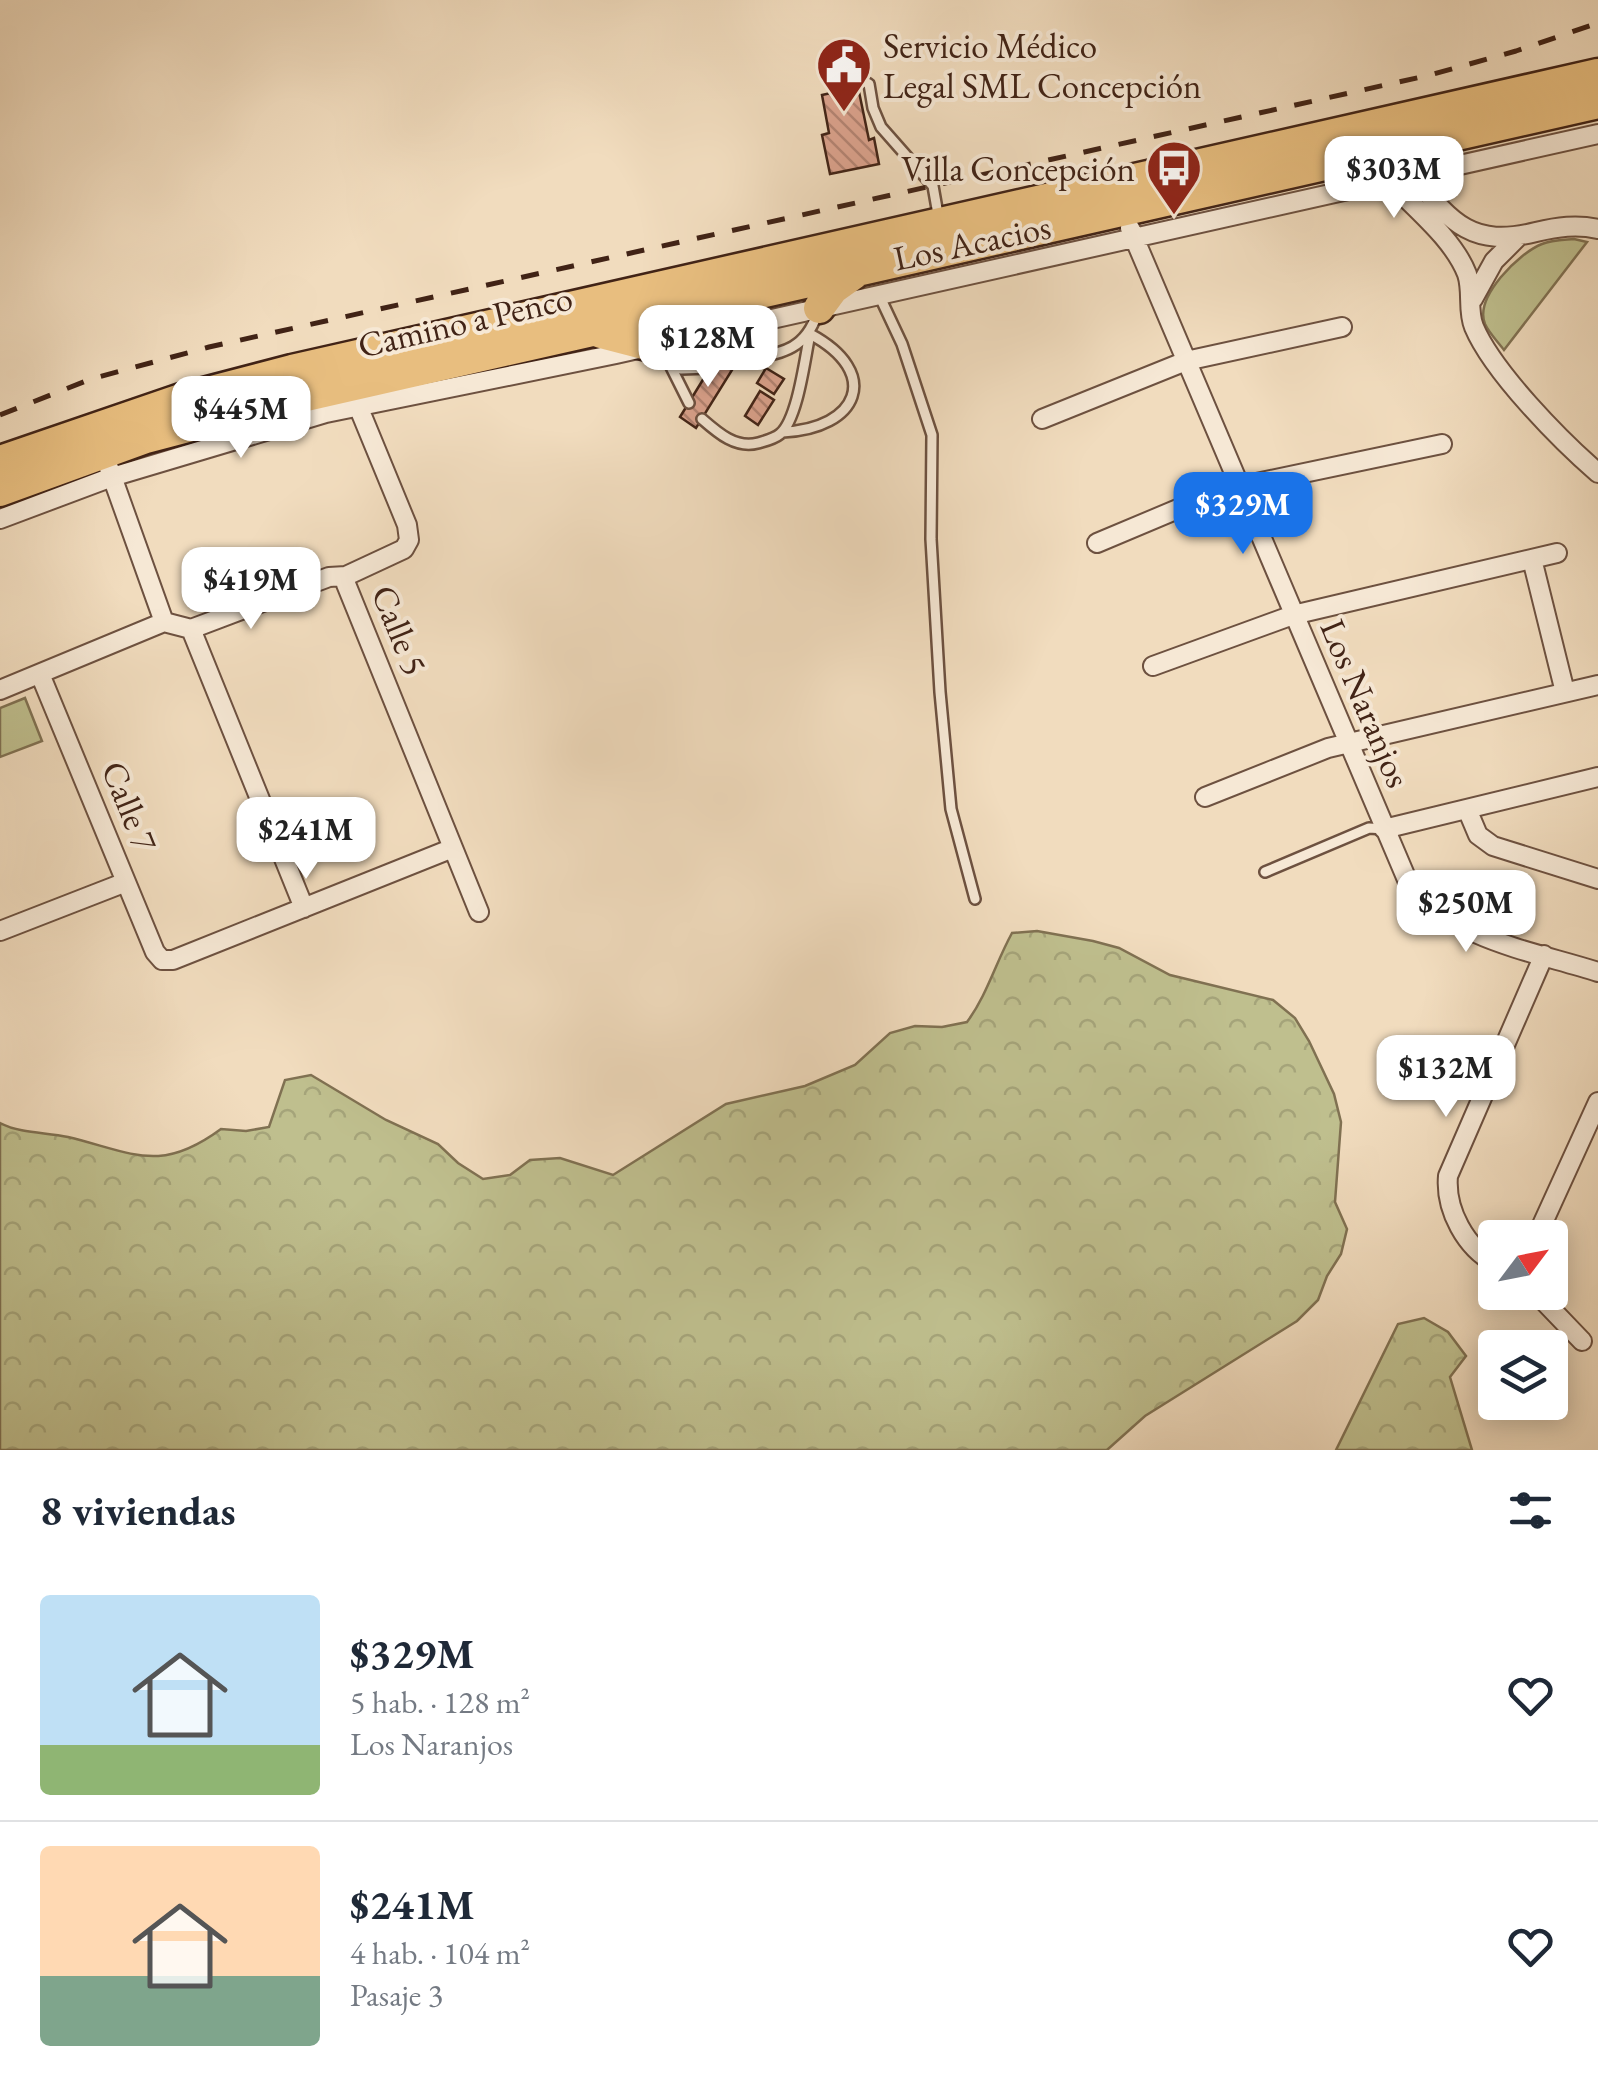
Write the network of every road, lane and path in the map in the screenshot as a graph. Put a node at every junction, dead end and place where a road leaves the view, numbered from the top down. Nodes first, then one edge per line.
1 (1598, 74) edge
2 (859, 79) dead end
3 (1598, 103) edge
4 (1598, 134) edge
5 (1366, 155) junction
6 (1400, 178) junction
7 (1125, 211) junction
8 (939, 223) junction
9 (1598, 229) edge
10 (1520, 236) junction
11 (870, 283) junction
12 (1472, 300) junction
13 (815, 321) junction
14 (1342, 326) dead end
15 (588, 332) junction
16 (659, 352) junction
17 (1186, 360) junction
18 (736, 362) dead end
19 (710, 368) dead end
20 (689, 403) dead end
21 (358, 406) junction
22 (702, 419) dead end
23 (1042, 419) dead end
24 (782, 432) junction
25 (1442, 444) dead end
26 (103, 452) junction
27 (0, 460) edge
28 (1598, 473) edge
29 (1239, 486) junction
30 (0, 492) edge
31 (0, 519) edge
32 (1097, 543) dead end
33 (1557, 554) dead end
34 (1532, 559) junction
35 (346, 576) junction
36 (1294, 615) junction
37 (164, 622) junction
38 (191, 629) junction
39 (1152, 666) dead end
40 (40, 674) junction
41 (1598, 685) edge
42 (0, 690) edge
43 (1565, 692) junction
44 (1348, 743) junction
45 (1598, 778) edge
46 (1206, 796) dead end
47 (1467, 809) junction
48 (1384, 828) junction
49 (453, 848) junction
50 (1265, 872) dead end
51 (1598, 880) edge
52 (126, 882) junction
53 (975, 899) dead end
54 (304, 908) junction
55 (479, 912) dead end
56 (0, 931) edge
57 (1544, 954) junction
58 (1598, 972) edge
59 (1598, 1102) edge
60 (1544, 1220) edge
61 (1478, 1253) edge
62 (1552, 1310) edge
63 (1582, 1341) dead end

1 - 7 highway, Camino a Penco
2 - 8 lane
3 - 5 highway, Camino a Penco
4 - 6 street
5 - 6 highway
5 - 7 highway, Camino a Penco
6 - 7 street
6 - 10 street
6 - 12 street
7 - 8 highway, Camino a Penco
7 - 11 highway, Camino a Penco
7 - 17 street, Los Naranjos
8 - 26 highway, Camino a Penco
9 - 10 street
10 - 12 street
11 - 13 highway
11 - 15 highway, Camino a Penco
11 - 53 lane
12 - 28 street
13 - 16 street
13 - 18 lane
13 - 24 lane
13 - 24 lane
14 - 17 street
15 - 16 highway
15 - 26 highway, Camino a Penco
16 - 19 lane
16 - 20 lane
16 - 21 street
17 - 23 street
17 - 29 street, Los Naranjos
21 - 26 street
21 - 35 street, Calle 5
22 - 24 lane
25 - 29 street
26 - 27 highway, Camino a Penco
26 - 30 highway, Camino a Penco
26 - 31 street
26 - 37 street
29 - 32 street
29 - 36 street, Los Naranjos
33 - 34 street
34 - 36 street
34 - 43 street
35 - 38 street
35 - 49 street, Calle 5
36 - 39 street
36 - 44 street, Los Naranjos
37 - 38 street
37 - 40 street
38 - 54 street
40 - 42 street
40 - 52 street, Calle 7
41 - 43 street
43 - 44 street
44 - 46 street
44 - 48 street, Los Naranjos
45 - 47 street
47 - 48 street
47 - 51 street
48 - 50 lane
48 - 57 street, Los Naranjos
49 - 54 street
49 - 55 street, Calle 5
52 - 54 street, Calle 7
52 - 56 street
57 - 58 street, Los Naranjos
57 - 61 street
59 - 60 street
62 - 63 street

